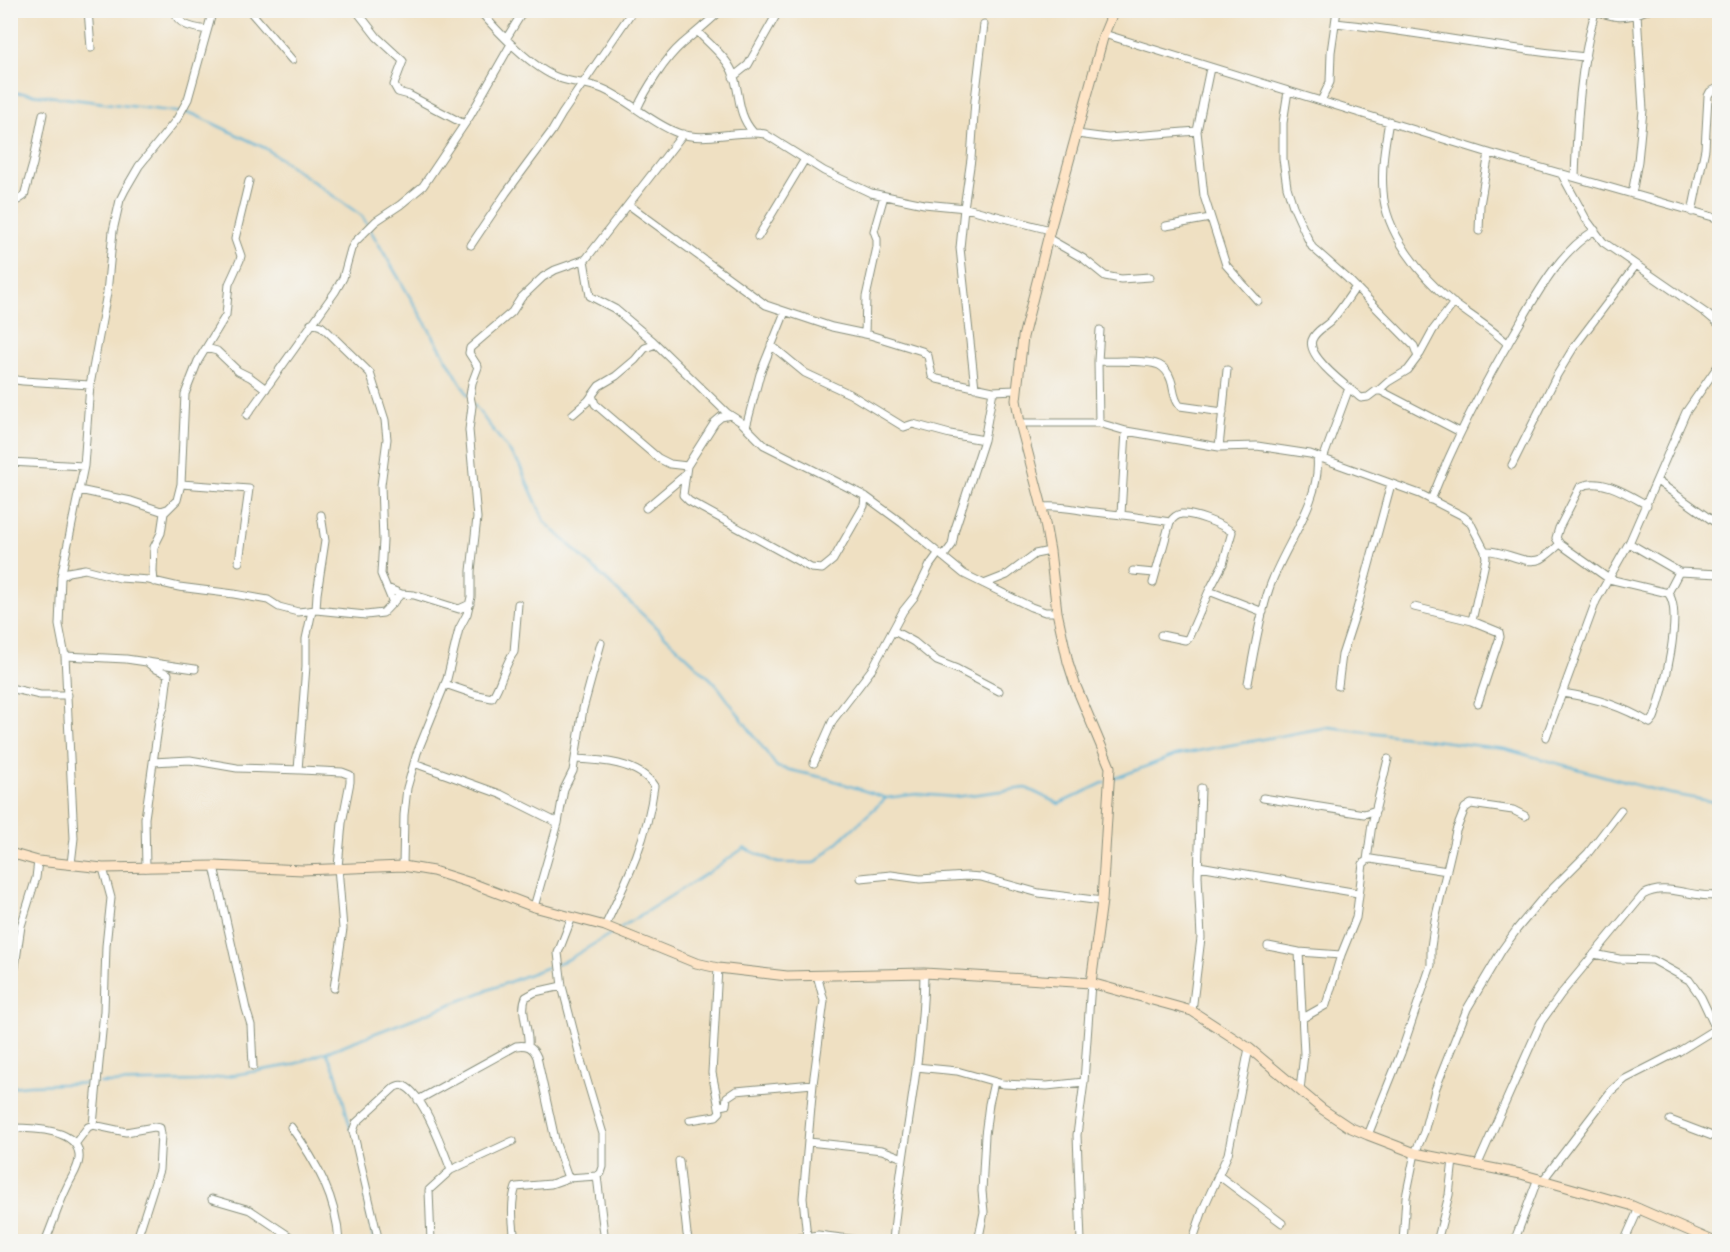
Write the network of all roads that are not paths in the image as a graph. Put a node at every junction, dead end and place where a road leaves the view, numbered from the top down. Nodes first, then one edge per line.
1 (88, 10) edge
2 (174, 10) edge
3 (213, 10) edge
4 (249, 10) edge
5 (356, 10) edge
6 (478, 10) edge
7 (524, 10) edge
8 (633, 10) edge
9 (721, 10) edge
10 (779, 10) edge
11 (1337, 10) edge
12 (1647, 10) edge
13 (1112, 11) edge
14 (1593, 11) edge
15 (1637, 15) junction
16 (1335, 23) junction
17 (984, 24) dead end
18 (207, 30) junction
19 (698, 32) junction
20 (1104, 34) junction
21 (509, 41) junction
22 (91, 48) dead end
23 (1586, 57) junction
24 (292, 60) dead end
25 (1210, 68) junction
26 (733, 77) junction
27 (582, 84) junction
28 (1719, 87) edge
29 (1288, 91) junction
30 (1321, 101) junction
31 (637, 109) junction
32 (43, 114) dead end
33 (1389, 121) junction
34 (464, 124) junction
35 (1197, 131) junction
36 (753, 132) junction
37 (683, 134) junction
38 (1077, 134) junction
39 (1489, 153) junction
40 (805, 159) junction
41 (1561, 173) junction
42 (1575, 177) junction
43 (249, 181) dead end
44 (1632, 194) junction
45 (885, 196) junction
46 (10, 200) edge
47 (629, 205) junction
48 (964, 208) junction
49 (1692, 212) junction
50 (1210, 218) junction
51 (1719, 219) edge
52 (1166, 226) dead end
53 (1595, 230) junction
54 (1479, 231) dead end
55 (1048, 235) junction
56 (758, 237) dead end
57 (471, 245) dead end
58 (584, 260) junction
59 (1636, 265) junction
60 (1150, 277) dead end
61 (1356, 287) junction
62 (10, 289) edge
63 (10, 296) edge
64 (1258, 301) dead end
65 (1454, 303) junction
66 (785, 312) junction
67 (311, 323) junction
68 (1719, 325) edge
69 (1100, 330) dead end
70 (865, 334) junction
71 (656, 344) junction
72 (1508, 344) junction
73 (771, 345) junction
74 (206, 348) junction
75 (1418, 357) junction
76 (1098, 361) junction
77 (1719, 363) edge
78 (1227, 370) dead end
79 (12, 380) edge
80 (90, 385) junction
81 (975, 387) junction
82 (1349, 388) junction
83 (266, 389) junction
84 (1016, 390) junction
85 (993, 391) junction
86 (1378, 391) junction
87 (592, 395) junction
88 (1223, 412) junction
89 (573, 414) dead end
90 (247, 415) dead end
91 (730, 415) junction
92 (745, 423) junction
93 (1020, 423) junction
94 (1099, 423) junction
95 (1126, 431) junction
96 (1460, 432) junction
97 (984, 440) junction
98 (1219, 447) junction
99 (1320, 458) junction
100 (10, 462) edge
101 (1331, 462) junction
102 (1512, 465) dead end
103 (84, 466) junction
104 (687, 466) junction
105 (1319, 473) junction
106 (684, 476) junction
107 (1657, 481) junction
108 (181, 484) junction
109 (1391, 484) junction
110 (79, 490) junction
111 (864, 496) junction
112 (1431, 500) junction
113 (874, 503) junction
114 (1647, 505) junction
115 (864, 506) junction
116 (1042, 507) junction
117 (646, 508) dead end
118 (164, 511) junction
119 (1121, 514) junction
120 (321, 515) dead end
121 (1170, 522) junction
122 (1719, 526) edge
123 (1629, 543) junction
124 (1560, 544) junction
125 (1050, 551) junction
126 (1485, 552) junction
127 (941, 555) junction
128 (239, 562) dead end
129 (1133, 571) dead end
130 (1679, 572) junction
131 (1154, 573) junction
132 (1719, 574) edge
133 (61, 578) junction
134 (1609, 579) junction
135 (154, 582) junction
136 (1153, 583) dead end
137 (984, 584) junction
138 (387, 588) junction
139 (1209, 591) junction
140 (1668, 593) junction
141 (401, 594) junction
142 (393, 603) junction
143 (470, 604) junction
144 (518, 604) dead end
145 (1414, 607) dead end
146 (459, 609) junction
147 (314, 611) junction
148 (1057, 612) junction
149 (1263, 612) junction
150 (464, 619) junction
151 (1472, 621) junction
152 (894, 630) junction
153 (1161, 635) dead end
154 (601, 643) dead end
155 (65, 656) junction
156 (147, 662) junction
157 (195, 669) dead end
158 (1248, 683) dead end
159 (445, 684) junction
160 (1338, 686) dead end
161 (10, 688) edge
162 (999, 691) dead end
163 (1562, 693) junction
164 (68, 695) junction
165 (1478, 703) dead end
166 (1546, 737) dead end
167 (575, 759) junction
168 (1388, 759) dead end
169 (153, 762) junction
170 (414, 763) junction
171 (814, 763) dead end
172 (298, 770) junction
173 (1201, 788) dead end
174 (1263, 798) dead end
175 (1376, 810) junction
176 (1621, 810) dead end
177 (1526, 816) dead end
178 (558, 823) junction
179 (10, 853) edge
180 (1367, 860) junction
181 (38, 861) junction
182 (71, 864) junction
183 (214, 866) junction
184 (403, 866) junction
185 (1199, 866) junction
186 (338, 867) junction
187 (103, 868) junction
188 (146, 868) junction
189 (1447, 871) junction
190 (861, 878) dead end
191 (1358, 893) junction
192 (1719, 895) edge
193 (1102, 901) junction
194 (534, 907) junction
195 (572, 917) junction
196 (605, 926) junction
197 (1268, 946) dead end
198 (1299, 952) junction
199 (1594, 954) junction
200 (1341, 955) junction
201 (718, 968) junction
202 (924, 973) junction
203 (817, 975) junction
204 (1091, 983) junction
205 (562, 986) junction
206 (334, 988) dead end
207 (10, 1000) edge
208 (1192, 1011) junction
209 (1303, 1018) junction
210 (1718, 1028) edge
211 (528, 1046) junction
212 (1249, 1048) junction
213 (253, 1066) dead end
214 (916, 1067) junction
215 (994, 1082) junction
216 (1084, 1082) junction
217 (813, 1084) junction
218 (1300, 1090) junction
219 (417, 1100) junction
220 (720, 1106) junction
221 (690, 1120) dead end
222 (1671, 1120) dead end
223 (93, 1125) junction
224 (291, 1127) dead end
225 (10, 1128) edge
226 (1368, 1135) junction
227 (1719, 1138) edge
228 (513, 1141) dead end
229 (809, 1142) junction
230 (75, 1144) junction
231 (1415, 1153) junction
232 (903, 1158) junction
233 (1453, 1160) junction
234 (679, 1161) dead end
235 (1478, 1164) junction
236 (451, 1170) junction
237 (1218, 1175) junction
238 (597, 1176) junction
239 (568, 1178) junction
240 (1540, 1179) junction
241 (212, 1199) dead end
242 (1639, 1208) junction
243 (1282, 1224) dead end
244 (807, 1237) junction
245 (893, 1240) edge
246 (45, 1242) edge
247 (136, 1242) edge
248 (298, 1242) edge
249 (339, 1242) edge
250 (379, 1242) edge
251 (431, 1242) edge
252 (515, 1242) edge
253 (605, 1242) edge
254 (689, 1242) edge
255 (773, 1242) edge
256 (873, 1242) edge
257 (884, 1242) edge
258 (978, 1242) edge
259 (1081, 1242) edge
260 (1192, 1242) edge
261 (1402, 1242) edge
262 (1437, 1242) edge
263 (1514, 1242) edge
264 (1624, 1242) edge
265 (1715, 1242) edge

1 - 22 street
2 - 18 street
3 - 18 street
4 - 24 street
5 - 34 street
6 - 21 street
7 - 21 street
8 - 27 street
9 - 19 street
10 - 26 street
11 - 16 street
12 - 15 street
13 - 20 street
14 - 15 street
14 - 23 street
15 - 44 street
16 - 23 street
16 - 30 street
17 - 48 street
18 - 80 street
19 - 26 street
19 - 31 street
20 - 25 street
20 - 38 street
21 - 27 street
21 - 34 street
23 - 42 street
25 - 29 street
25 - 35 street
26 - 36 street
27 - 31 street
27 - 57 street
28 - 49 street
29 - 30 street
29 - 61 street
30 - 33 street
31 - 37 street
32 - 46 street
33 - 39 street
33 - 65 street
34 - 67 street
35 - 38 street
35 - 50 street
36 - 37 street
36 - 40 street
37 - 47 street
38 - 55 street
39 - 41 street
39 - 54 street
40 - 45 street
40 - 56 street
41 - 42 street
41 - 53 street
42 - 44 street
43 - 74 street
44 - 49 street
45 - 48 street
45 - 70 street
47 - 58 street
47 - 66 street
48 - 55 street
48 - 81 street
49 - 51 street
50 - 52 street
50 - 64 street
53 - 59 street
53 - 72 street
55 - 60 street
55 - 84 street
58 - 71 street
58 - 143 street
59 - 68 street
59 - 102 street
61 - 75 street
61 - 82 street
62 - 63 street
65 - 72 street
65 - 75 street
66 - 70 street
66 - 73 street
67 - 83 street
67 - 138 street
69 - 76 street
70 - 81 street
71 - 87 street
71 - 91 street
72 - 96 street
73 - 92 street
73 - 97 street
74 - 83 street
74 - 108 street
75 - 86 street
76 - 88 street
76 - 94 street
77 - 107 street
78 - 88 street
79 - 80 street
80 - 103 street
81 - 85 street
82 - 86 street
82 - 99 street
83 - 90 street
84 - 85 street
84 - 93 street
85 - 97 street
86 - 96 street
87 - 89 street
87 - 104 street
88 - 98 street
91 - 92 street
91 - 104 street
92 - 111 street
93 - 94 street
93 - 116 street
94 - 95 street
95 - 98 street
95 - 119 street
96 - 112 street
97 - 127 street
98 - 99 street
99 - 101 street
99 - 105 street
100 - 103 street
101 - 105 street
101 - 109 street
103 - 110 street
104 - 106 street
105 - 149 street
106 - 115 street
106 - 117 street
107 - 114 street
107 - 122 street
108 - 118 street
108 - 128 street
109 - 112 street
109 - 160 street
110 - 118 street
110 - 133 street
111 - 113 street
111 - 115 street
112 - 126 street
113 - 115 street
113 - 127 street
114 - 123 street
114 - 124 street
116 - 119 street
116 - 125 street
118 - 135 street
119 - 121 street
120 - 147 street
121 - 131 street
121 - 139 street
123 - 130 street
123 - 134 street
124 - 126 street
124 - 134 street
125 - 137 street
125 - 148 street
126 - 151 street
127 - 137 street
127 - 152 street
129 - 131 street
130 - 132 street
130 - 140 street
131 - 136 street
133 - 135 street
133 - 155 street
134 - 140 street
134 - 163 street
135 - 147 street
137 - 148 street
138 - 141 street
138 - 142 street
139 - 149 street
139 - 153 street
140 - 163 street
141 - 142 street
141 - 146 street
142 - 147 street
143 - 146 street
143 - 150 street
144 - 159 street
145 - 151 street
146 - 150 street
147 - 172 street
148 - 193 street
149 - 158 street
150 - 159 street
151 - 165 street
152 - 162 street
152 - 171 street
154 - 167 street
155 - 156 street
155 - 164 street
156 - 157 street
156 - 169 street
159 - 170 street
161 - 164 street
163 - 166 street
164 - 182 street
167 - 178 street
167 - 196 street
168 - 175 street
169 - 172 street
169 - 188 street
170 - 178 street
170 - 184 street
172 - 186 street
173 - 185 street
174 - 175 street
175 - 180 street
176 - 231 street
177 - 189 street
178 - 194 street
179 - 181 street
180 - 189 street
180 - 191 street
181 - 182 street
181 - 207 street
182 - 187 street
183 - 186 street
183 - 188 street
183 - 213 street
184 - 186 street
184 - 194 street
185 - 191 street
185 - 208 street
186 - 206 street
187 - 188 street
187 - 223 street
189 - 226 street
190 - 193 street
191 - 200 street
192 - 199 street
193 - 204 street
194 - 195 street
195 - 196 street
195 - 205 street
196 - 201 street
197 - 198 street
198 - 200 street
198 - 209 street
199 - 210 street
199 - 235 street
200 - 209 street
201 - 203 street
201 - 220 street
202 - 203 street
202 - 204 street
202 - 214 street
203 - 217 street
204 - 208 street
204 - 216 street
205 - 211 street
205 - 238 street
208 - 212 street
209 - 218 street
210 - 240 street
211 - 219 street
211 - 239 street
212 - 218 street
212 - 237 street
214 - 215 street
214 - 232 street
215 - 216 street
215 - 258 street
216 - 259 street
217 - 220 street
217 - 229 street
218 - 226 street
219 - 236 street
219 - 250 street
220 - 221 street
222 - 227 street
223 - 230 street
223 - 247 street
224 - 249 street
225 - 230 street
226 - 231 street
228 - 236 street
229 - 232 street
229 - 244 street
230 - 246 street
231 - 233 street
231 - 261 street
232 - 245 street
233 - 235 street
233 - 262 street
234 - 254 street
235 - 240 street
236 - 251 street
237 - 243 street
237 - 260 street
238 - 239 street
238 - 253 street
239 - 252 street
240 - 242 street
240 - 263 street
241 - 248 street
242 - 264 street
242 - 265 street
244 - 255 street
244 - 256 street
245 - 257 street

